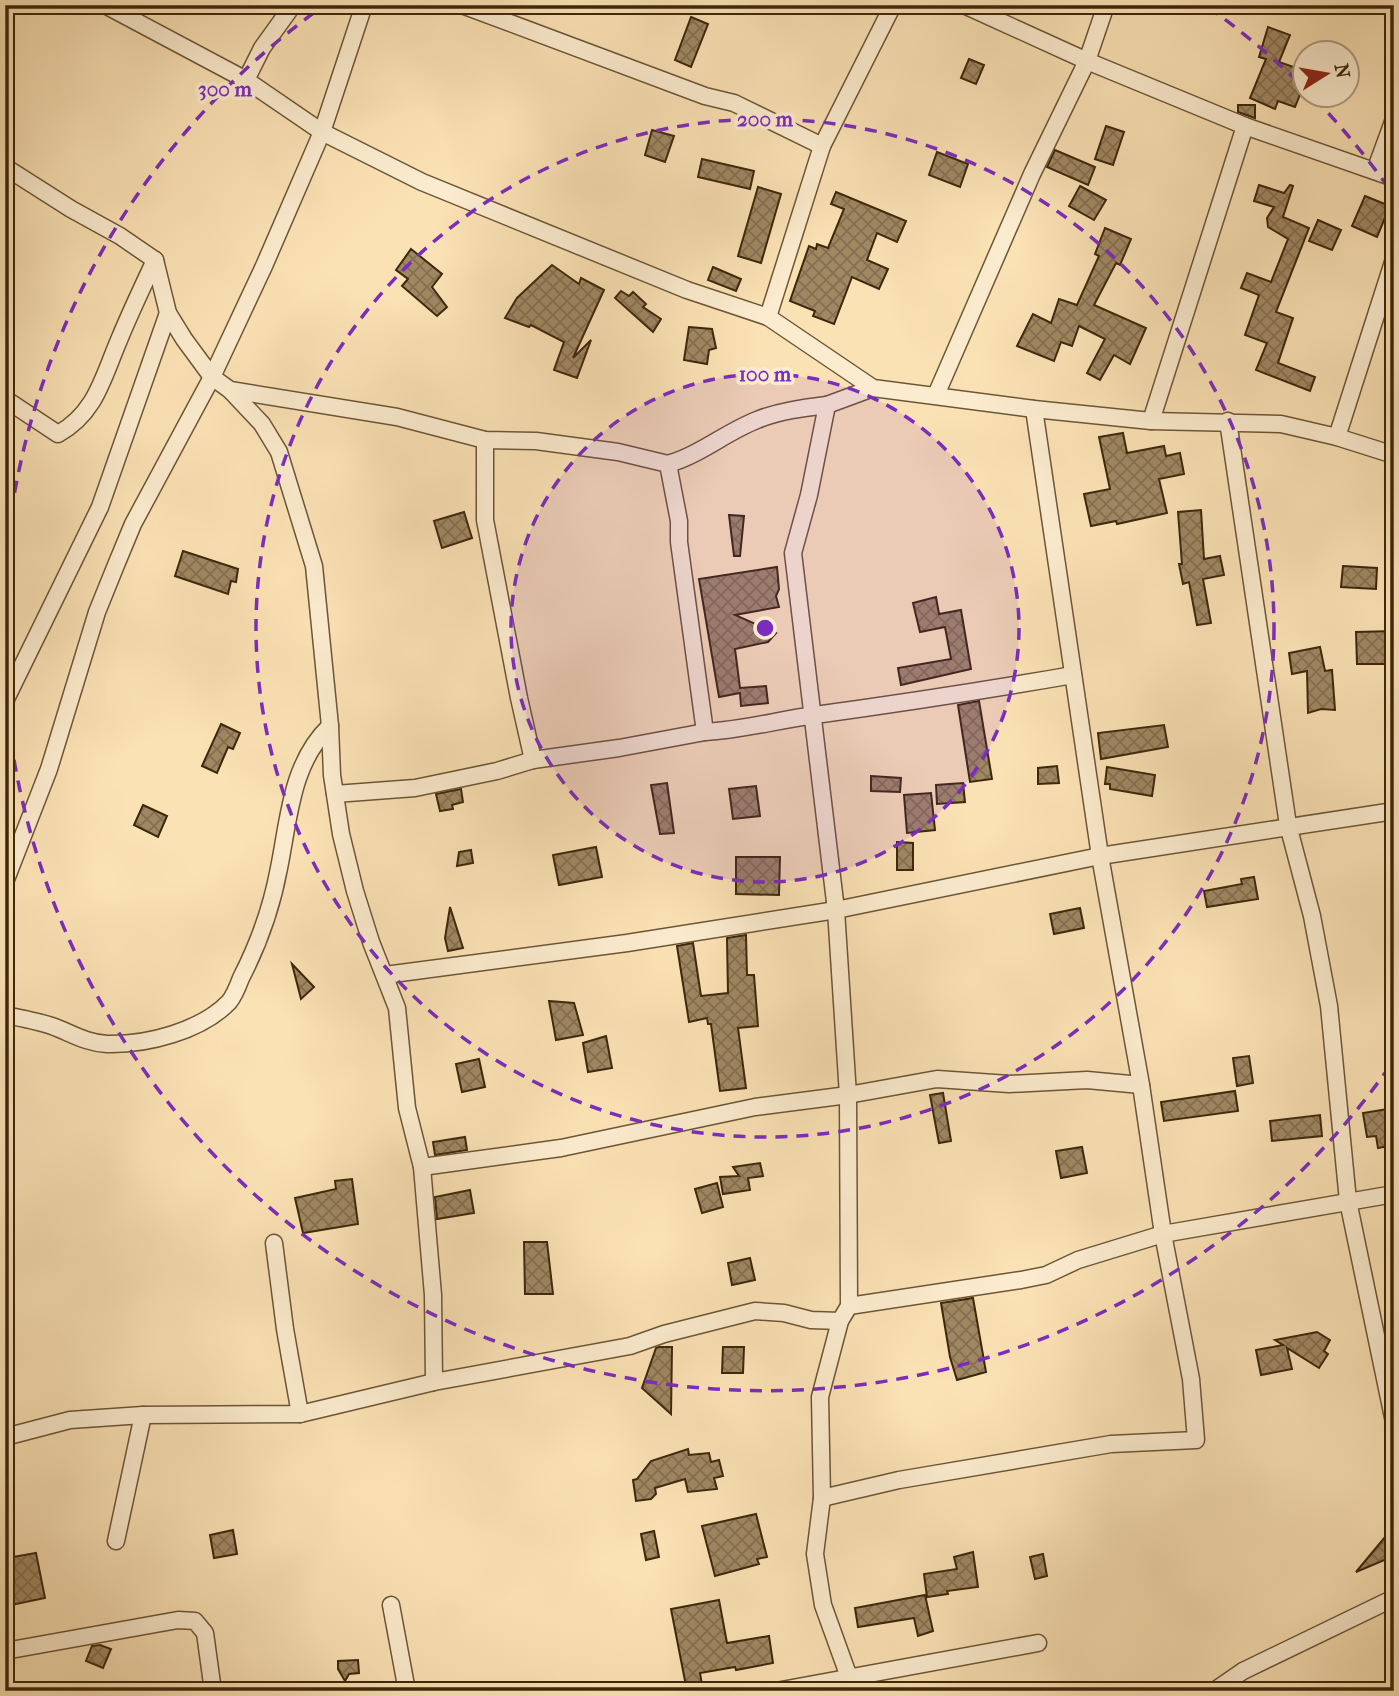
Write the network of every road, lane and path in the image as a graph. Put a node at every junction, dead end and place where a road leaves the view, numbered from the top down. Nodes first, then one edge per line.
1 (105, 5) edge
2 (293, 5) edge
3 (364, 5) edge
4 (462, 5) edge
5 (893, 5) edge
6 (964, 5) edge
7 (1106, 5) edge
8 (1087, 61) junction
9 (246, 80) junction
10 (1394, 119) edge
11 (1245, 126) junction
12 (322, 132) junction
13 (822, 146) junction
14 (5, 167) edge
15 (1375, 171) junction
16 (1394, 178) edge
17 (1394, 259) edge
18 (155, 260) junction
19 (168, 313) junction
20 (768, 317) junction
21 (212, 377) junction
22 (873, 388) junction
23 (230, 390) junction
24 (936, 395) junction
25 (5, 399) edge
26 (827, 405) junction
27 (1034, 409) junction
28 (1151, 421) junction
29 (1228, 421) junction
30 (1337, 437) junction
31 (485, 440) junction
32 (1394, 456) edge
33 (668, 464) junction
34 (1073, 675) junction
35 (5, 701) edge
36 (812, 715) junction
37 (330, 726) junction
38 (705, 732) junction
39 (533, 760) junction
40 (335, 793) junction
41 (1394, 811) edge
42 (1287, 825) junction
43 (1100, 856) junction
44 (5, 882) edge
45 (836, 910) junction
46 (385, 975) junction
47 (5, 1015) edge
48 (1141, 1084) junction
49 (848, 1095) junction
50 (422, 1167) junction
51 (1394, 1194) edge
52 (1348, 1201) junction
53 (1163, 1234) junction
54 (274, 1243) dead end
55 (849, 1306) junction
56 (840, 1321) junction
57 (434, 1382) junction
58 (300, 1414) junction
59 (143, 1415) junction
60 (1394, 1422) edge
61 (5, 1437) edge
62 (822, 1498) junction
63 (116, 1541) dead end
64 (1394, 1598) edge
65 (391, 1605) dead end
66 (1038, 1643) dead end
67 (5, 1651) edge
68 (852, 1684) edge
69 (1217, 1690) edge
70 (213, 1691) edge
71 (407, 1691) edge
72 (776, 1691) edge

1 - 9 street
2 - 9 street
3 - 12 street
4 - 13 street
5 - 13 street
6 - 8 street
7 - 8 street
8 - 11 street
8 - 24 street
9 - 12 street
10 - 15 street
11 - 15 street
11 - 28 street
12 - 20 street
12 - 21 street
13 - 20 street
14 - 18 street
15 - 16 street
17 - 30 street
18 - 19 street
18 - 25 street
19 - 21 street
19 - 35 street
20 - 22 street
21 - 23 street
21 - 44 street
22 - 24 street
22 - 26 street
23 - 31 street
23 - 37 street
24 - 27 street
26 - 33 street
26 - 36 street
27 - 28 street
27 - 34 street
28 - 29 street
29 - 30 street
29 - 42 street
30 - 32 street
31 - 33 street
31 - 39 street
33 - 38 street
34 - 36 street
34 - 43 street
36 - 38 street
36 - 45 street
37 - 40 street
37 - 47 street
38 - 39 street
39 - 40 street
40 - 46 street
41 - 42 street
42 - 43 street
42 - 52 street
43 - 45 street
43 - 48 street
45 - 46 street
45 - 49 street
46 - 50 street
48 - 49 street
48 - 53 street
49 - 50 street
49 - 55 street
50 - 57 street
51 - 52 street
52 - 53 street
52 - 60 street
53 - 55 street
53 - 62 street
54 - 58 street
55 - 56 street
56 - 57 street
56 - 62 street
57 - 58 street
58 - 59 street
59 - 61 street
59 - 63 street
62 - 68 street
64 - 69 street
65 - 71 street
66 - 68 street
67 - 70 street
68 - 72 street

